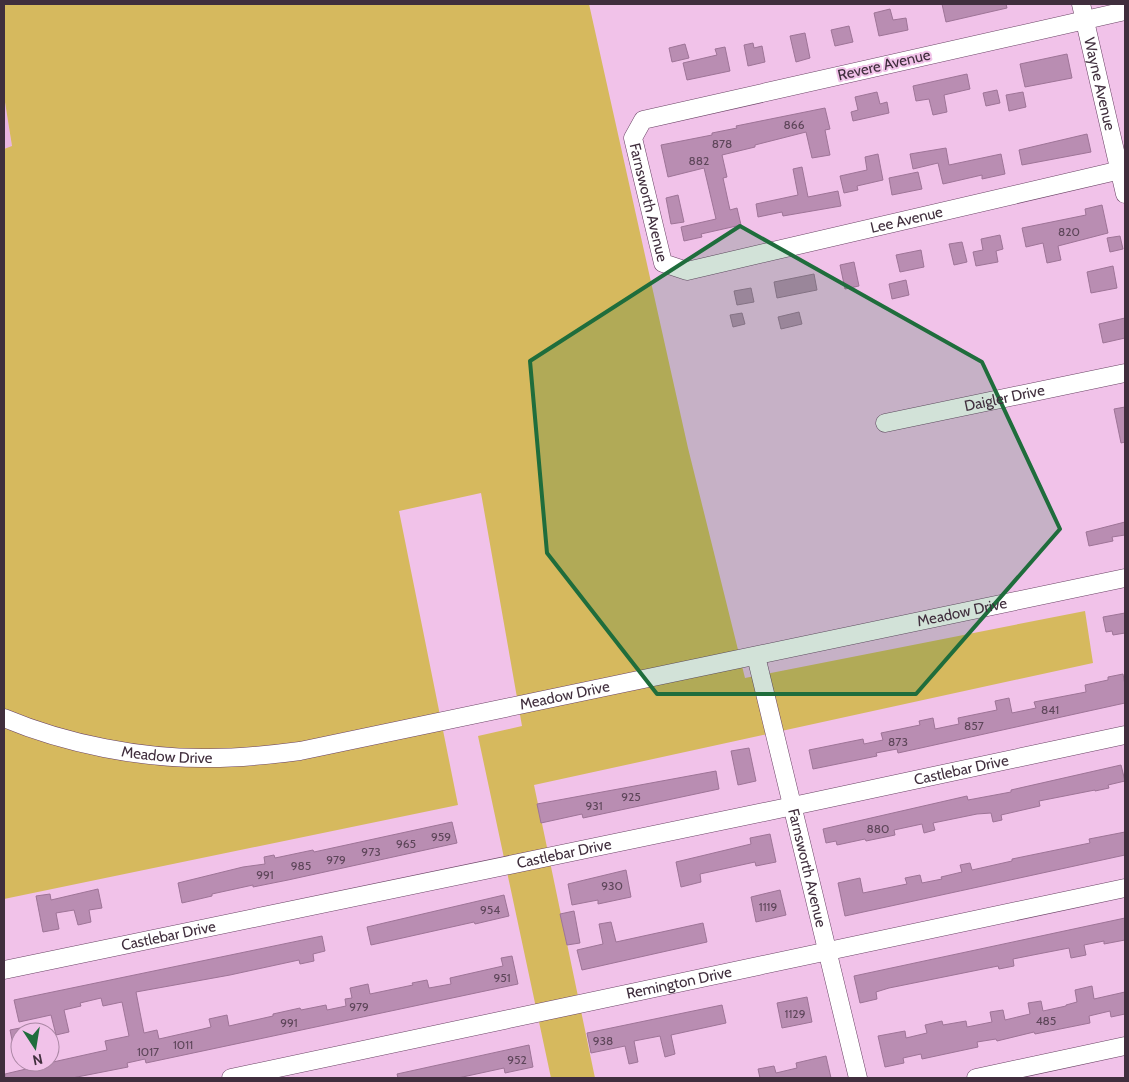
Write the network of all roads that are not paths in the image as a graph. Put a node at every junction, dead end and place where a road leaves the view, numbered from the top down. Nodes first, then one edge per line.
1 (1125, 11) edge
2 (1082, 12) edge
3 (643, 120) joint
4 (1122, 170) edge
5 (1125, 194) edge
6 (687, 271) joint
7 (1125, 373) edge
8 (884, 423) dead end
9 (1125, 578) edge
10 (756, 656) junction
11 (4, 718) edge
12 (1125, 735) edge
13 (793, 806) junction
14 (1125, 888) edge
15 (828, 951) junction
16 (4, 970) edge
17 (1125, 1046) edge
18 (231, 1078) edge
19 (858, 1078) edge
20 (976, 1078) edge

1 - 2 street, Revere Avenue
2 - 3 street, Revere Avenue
2 - 4 street, Wayne Avenue
3 - 6 street, Farnsworth Avenue
4 - 5 street, Wayne Avenue
4 - 6 street, Lee Avenue
7 - 8 street, Daigler Drive
9 - 10 street, Meadow Drive
10 - 11 street, Meadow Drive
10 - 13 street, Farnsworth Avenue
12 - 13 street, Castlebar Drive
13 - 15 street, Farnsworth Avenue
13 - 16 street, Castlebar Drive
14 - 15 street, Remington Drive
15 - 18 street, Remington Drive
15 - 19 street, Farnsworth Avenue
17 - 20 street

